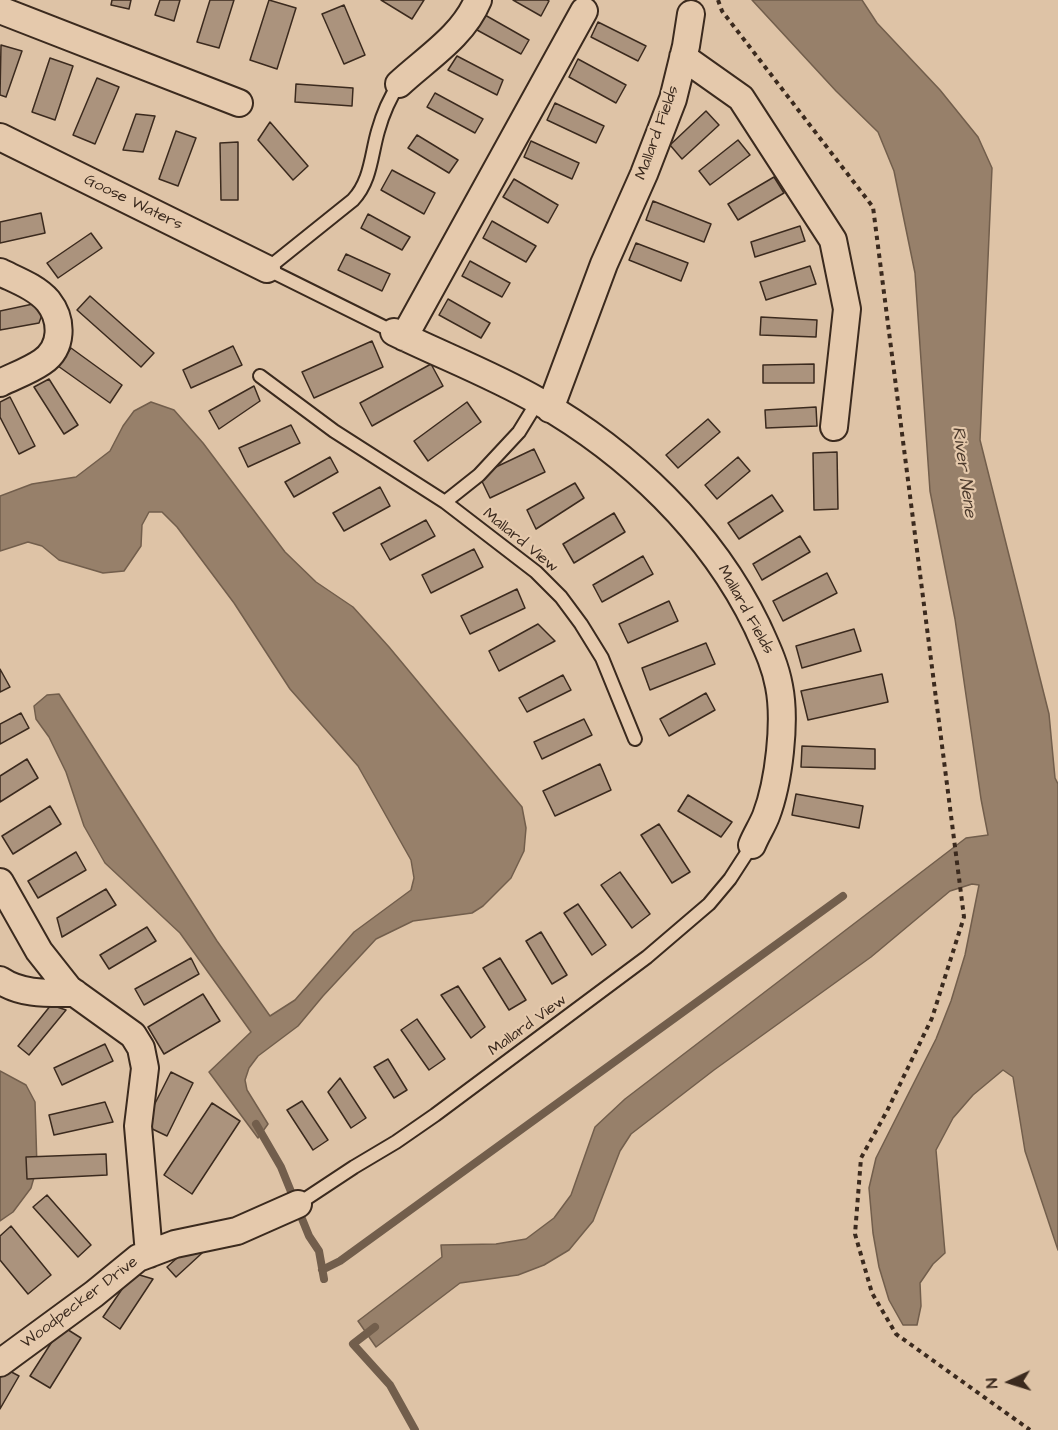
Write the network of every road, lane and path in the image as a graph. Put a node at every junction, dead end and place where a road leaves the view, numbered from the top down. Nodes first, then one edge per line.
1 (478, 0) edge
2 (718, 0) edge
3 (584, 6) edge
4 (691, 7) edge
5 (0, 10) edge
6 (683, 57) junction
7 (399, 84) joint
8 (238, 103) dead end
9 (0, 137) edge
10 (267, 269) junction
11 (0, 272) edge
12 (399, 334) junction
13 (260, 376) dead end
14 (0, 383) edge
15 (544, 405) junction
16 (834, 427) dead end
17 (445, 502) junction
18 (635, 739) dead end
19 (752, 845) joint
20 (0, 882) edge
21 (0, 980) edge
22 (75, 993) junction
23 (298, 1204) joint
24 (149, 1254) junction
25 (0, 1363) edge
26 (1030, 1430) edge

1 - 7 street
2 - 26 path
3 - 12 street
4 - 6 street, Mallard Fields
5 - 8 street
6 - 15 street, Mallard Fields
6 - 16 street
7 - 10 lane
9 - 10 street, Goose Waters
10 - 12 lane
11 - 14 street
12 - 15 street, Mallard Fields
13 - 17 lane, Mallard View
15 - 17 lane
15 - 19 street, Mallard Fields
17 - 18 lane, Mallard View
19 - 23 lane, Mallard View
20 - 22 street
21 - 22 street
22 - 24 street
23 - 24 street, Woodpecker Drive
24 - 25 street, Woodpecker Drive

